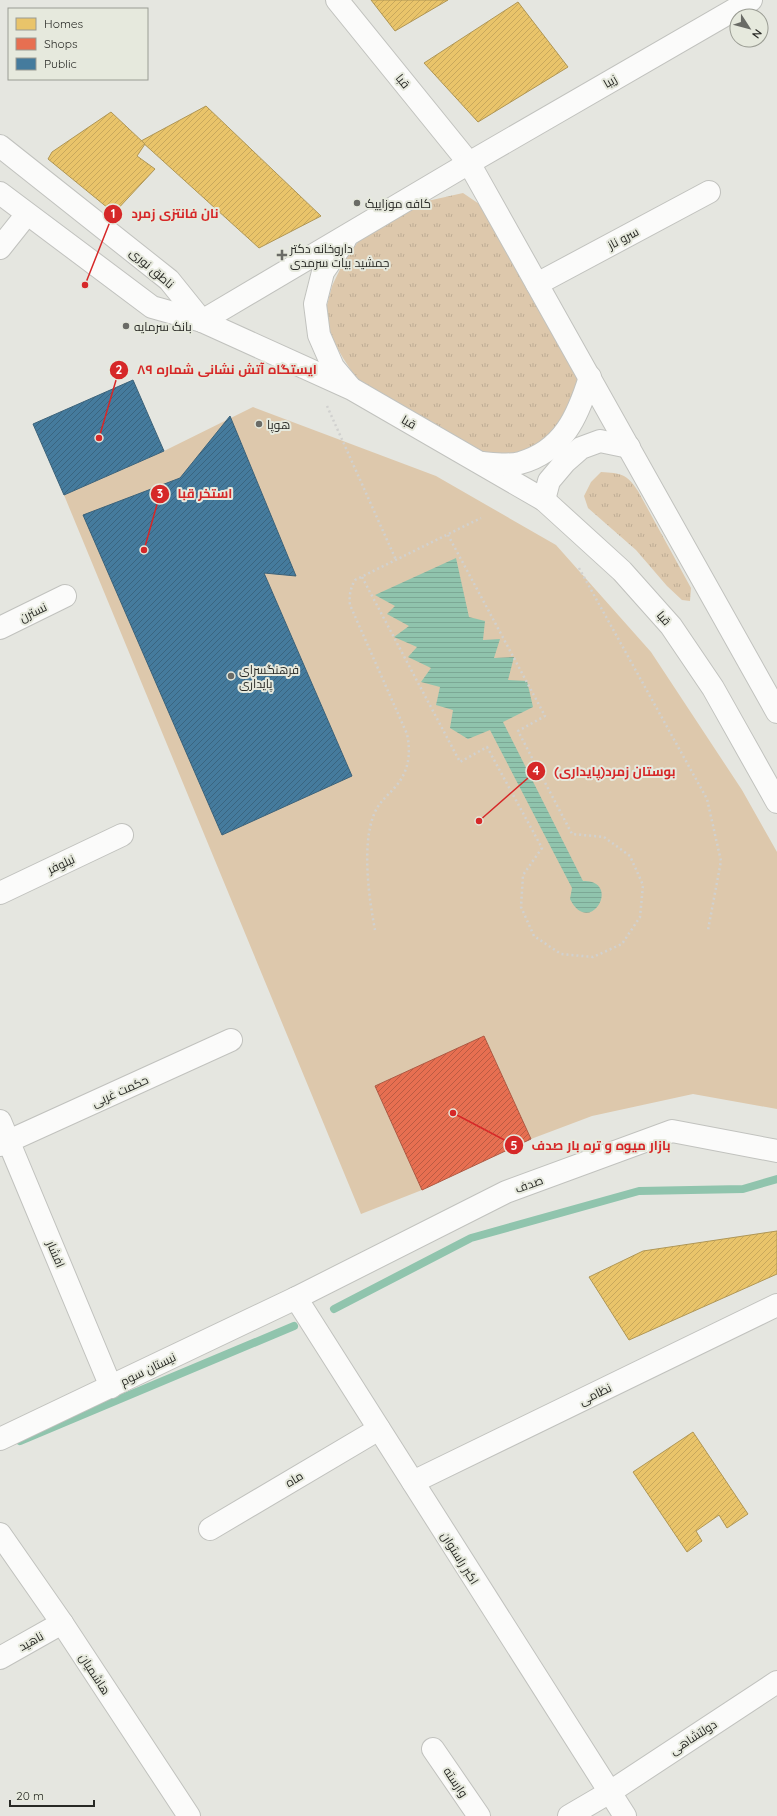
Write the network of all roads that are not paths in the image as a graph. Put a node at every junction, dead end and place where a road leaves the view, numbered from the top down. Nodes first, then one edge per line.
1 (337, 0) edge
2 (751, 0) edge
3 (0, 146) edge
4 (469, 162) junction
5 (0, 192) edge
6 (709, 192) dead end
7 (27, 214) junction
8 (349, 234) junction
9 (0, 248) edge
10 (537, 284) junction
11 (202, 321) junction
12 (590, 377) junction
13 (352, 390) junction
14 (629, 447) junction
15 (482, 464) junction
16 (544, 500) junction
17 (65, 596) dead end
18 (0, 628) edge
19 (777, 712) edge
20 (777, 802) edge
21 (122, 835) dead end
22 (0, 893) edge
23 (231, 1040) dead end
24 (0, 1121) edge
25 (4, 1143) edge
26 (777, 1150) edge
27 (296, 1298) junction
28 (777, 1305) edge
29 (111, 1387) junction
30 (379, 1429) junction
31 (0, 1439) edge
32 (413, 1482) junction
33 (210, 1529) dead end
34 (0, 1534) edge
35 (62, 1624) junction
36 (0, 1658) edge
37 (777, 1682) edge
38 (433, 1749) dead end
39 (610, 1792) junction
40 (189, 1816) edge
41 (479, 1816) edge
42 (569, 1816) edge
43 (625, 1816) edge

1 - 4 street, قبا
2 - 4 street, زیبا
3 - 11 street, ناطق نوری
4 - 8 street
4 - 10 street, قبا
5 - 7 street
6 - 10 street, سرو ناز
7 - 9 street
7 - 11 street
8 - 11 street
8 - 13 street
10 - 12 street, قبا
11 - 13 street, قبا
12 - 14 street, قبا
12 - 15 street
13 - 15 street, قبا
14 - 16 street
14 - 19 street, قبا
15 - 16 street, قبا
16 - 20 street, قبا
17 - 18 street, نسترن
21 - 22 street, نیلوفر
23 - 25 street, حکمت غربی
24 - 25 street, افشار
25 - 29 street, افشار
26 - 27 street, صدف
27 - 29 street, نیستان سوم
27 - 30 street, اکبر راستوان
28 - 32 street, نظامی
29 - 31 street, نیستان سوم
30 - 32 street, اکبر راستوان
30 - 33 street, ماه
32 - 39 street, اکبر راستوان
34 - 35 street, هاشمیان
35 - 36 street, ناهید
35 - 40 street, هاشمیان
37 - 39 street, دولتشاهی
38 - 41 street, وارسته
39 - 42 street
39 - 43 street, اکبر راستوان

